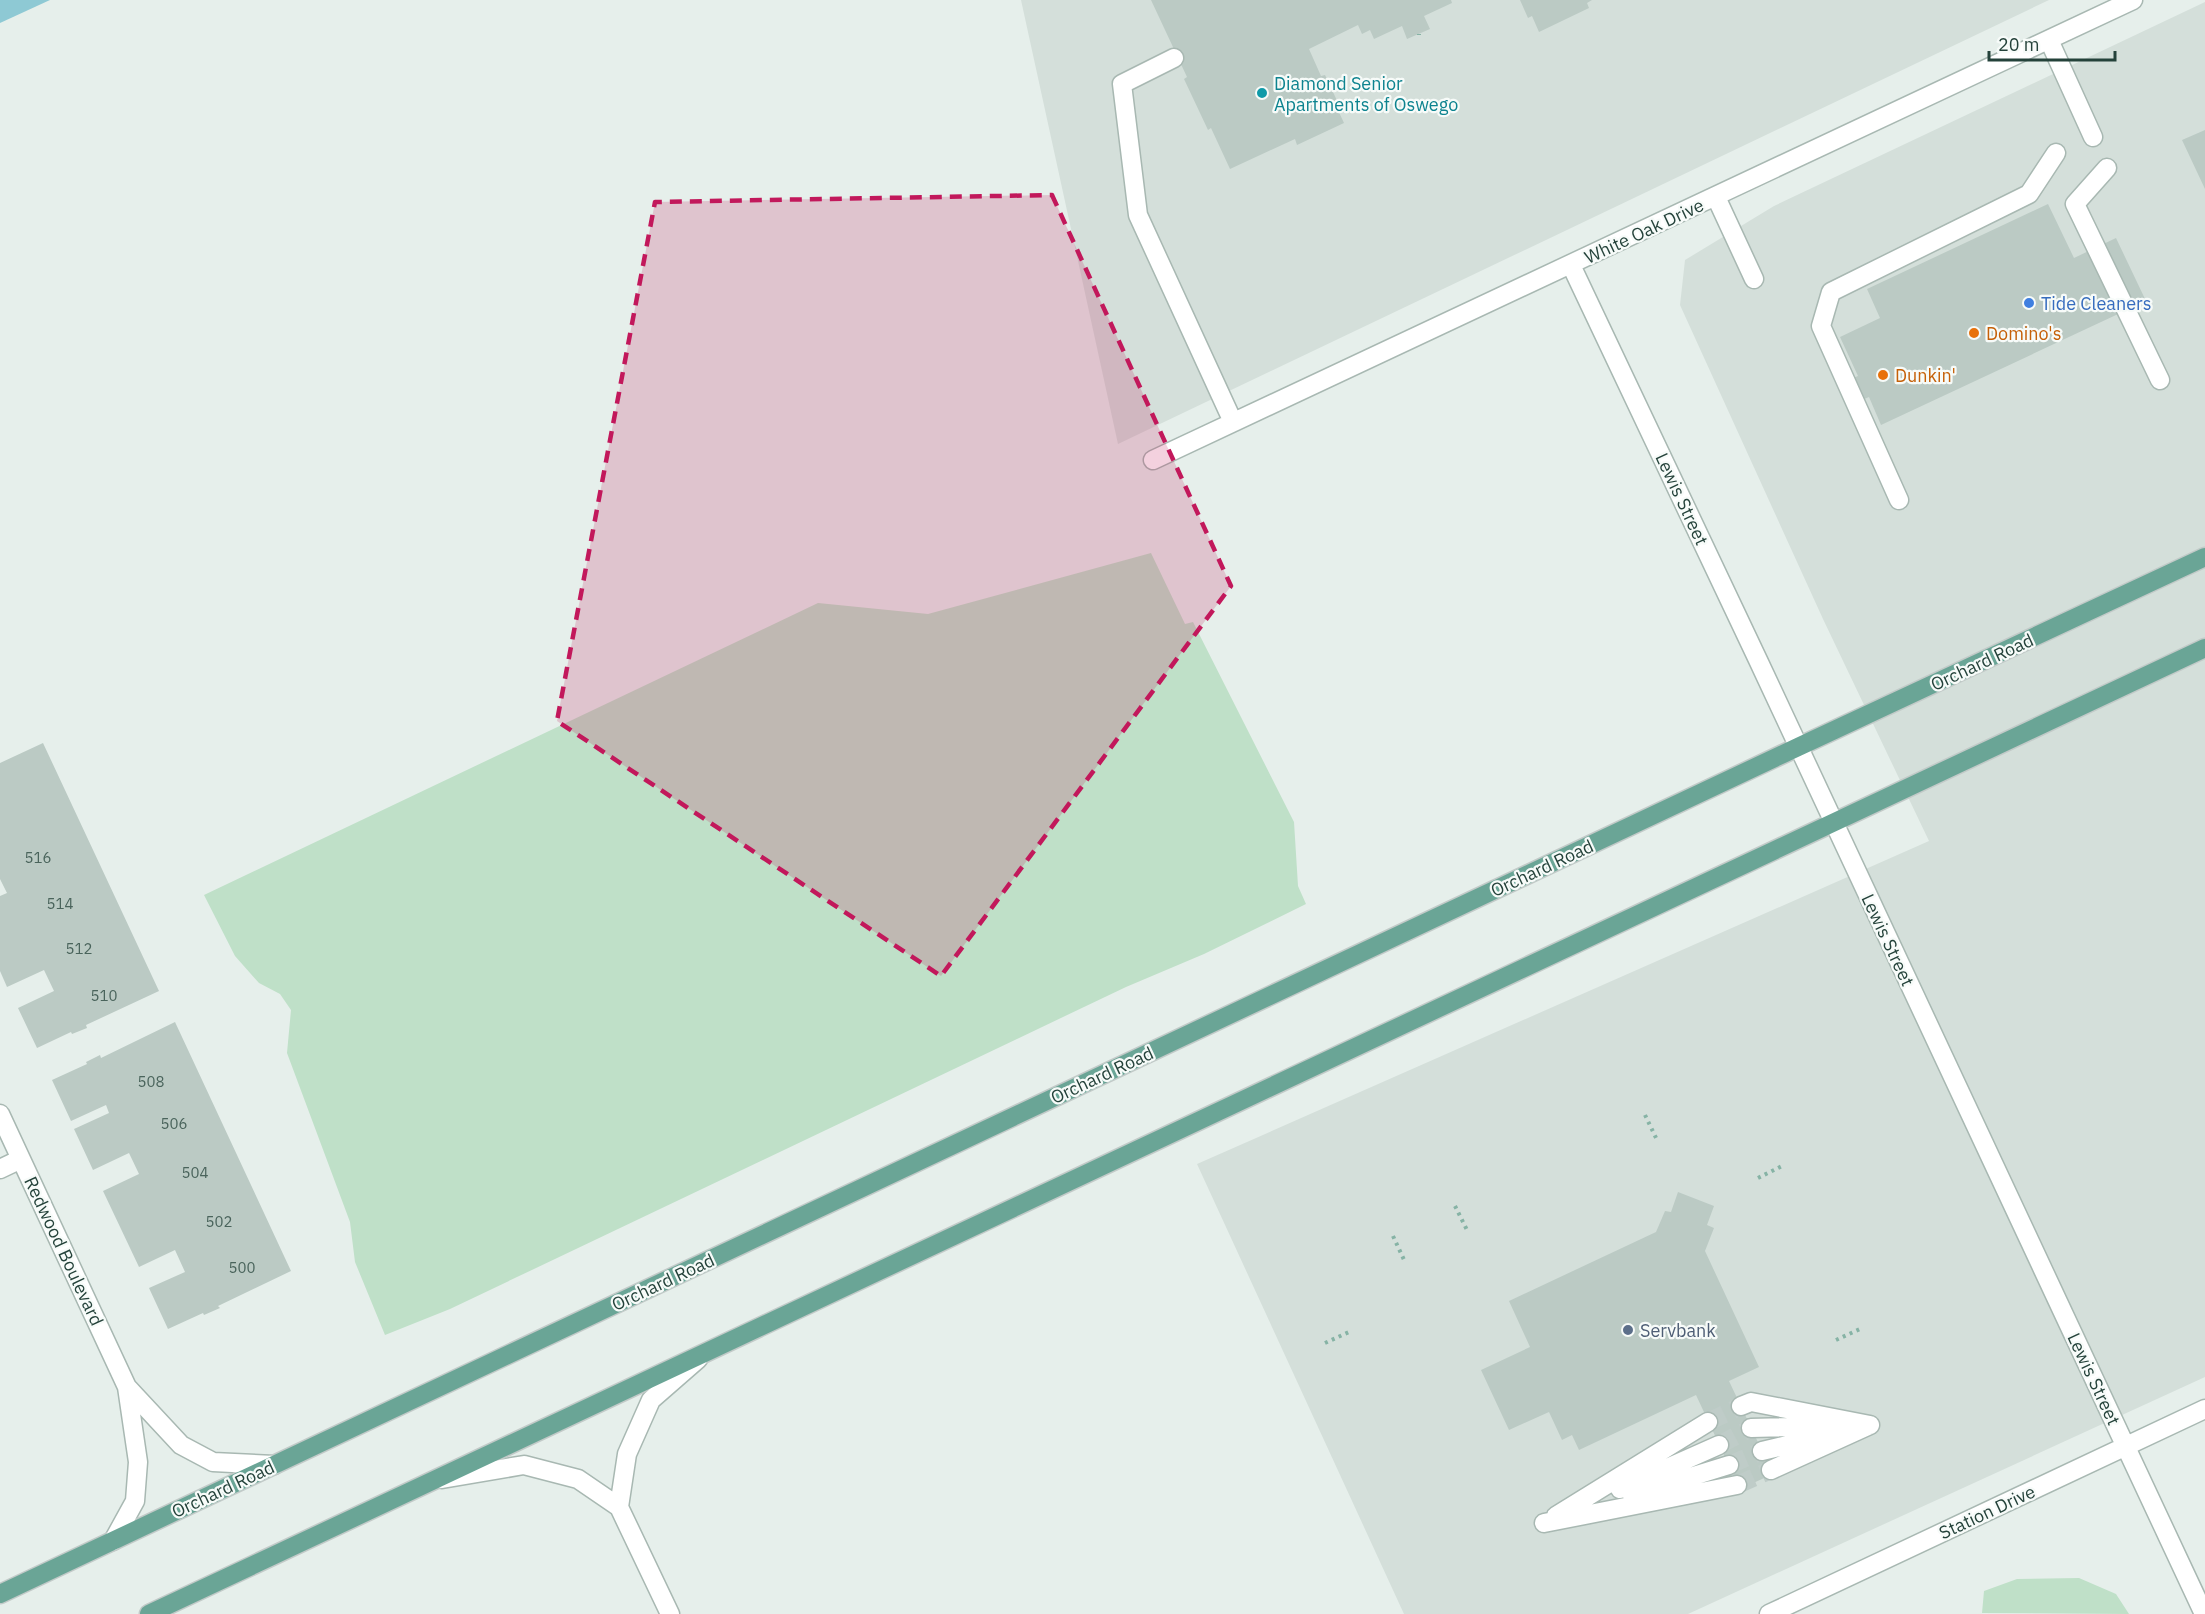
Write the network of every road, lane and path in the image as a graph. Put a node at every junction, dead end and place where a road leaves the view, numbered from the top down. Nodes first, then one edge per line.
1 (2133, 0) edge
2 (2049, 40) junction
3 (1174, 58) dead end
4 (2092, 136) dead end
5 (2056, 153) dead end
6 (2107, 168) dead end
7 (1716, 197) junction
8 (1571, 265) junction
9 (1754, 279) dead end
10 (2160, 380) dead end
11 (1233, 422) junction
12 (1153, 460) dead end
13 (1899, 500) dead end
14 (2205, 557) edge
15 (2205, 648) edge
16 (1798, 747) junction
17 (1833, 822) junction
18 (0, 1114) edge
19 (1645, 1114) dead end
20 (1658, 1142) dead end
21 (21, 1159) junction
22 (1785, 1165) dead end
23 (0, 1169) edge
24 (1758, 1178) dead end
25 (1455, 1206) dead end
26 (1468, 1232) dead end
27 (1393, 1236) dead end
28 (1405, 1262) dead end
29 (1862, 1328) dead end
30 (1349, 1332) dead end
31 (1836, 1340) dead end
32 (1325, 1343) dead end
33 (708, 1350) junction
34 (127, 1388) junction
35 (1741, 1406) tunnel mouth
36 (2205, 1409) edge
37 (1708, 1422) tunnel mouth
38 (1870, 1425) junction
39 (1751, 1428) tunnel mouth
40 (1719, 1444) tunnel mouth
41 (2126, 1447) junction
42 (1762, 1450) tunnel mouth
43 (274, 1465) junction
44 (1728, 1465) tunnel mouth
45 (1771, 1470) tunnel mouth
46 (431, 1481) junction
47 (1737, 1485) tunnel mouth
48 (620, 1508) junction
49 (1544, 1523) junction
50 (113, 1541) junction
51 (0, 1594) edge
52 (148, 1614) edge
53 (670, 1614) edge
54 (1769, 1614) edge
55 (2204, 1614) edge

1 - 2 street, White Oak Drive
2 - 4 street
2 - 7 street, White Oak Drive
3 - 11 street
5 - 13 street
6 - 10 street
7 - 8 street, White Oak Drive
7 - 9 street
8 - 11 street, White Oak Drive
8 - 16 street, Lewis Street
11 - 12 street, White Oak Drive
14 - 16 main road, Orchard Road
15 - 17 main road
16 - 17 street, Lewis Street
16 - 43 main road, Orchard Road
17 - 33 main road
17 - 41 street, Lewis Street
18 - 21 street, Redwood Boulevard
19 - 20 path
21 - 23 street
21 - 34 street, Redwood Boulevard
22 - 24 path
25 - 26 path
27 - 28 path
29 - 31 path
30 - 32 path
33 - 46 main road
33 - 48 street
34 - 43 street, Redwood Boulevard
34 - 50 street, Redwood Boulevard
35 - 38 street
36 - 41 street, Station Drive
37 - 49 street
38 - 39 street
38 - 42 street
38 - 45 street
40 - 49 street
41 - 54 street, Station Drive
41 - 55 street, Lewis Street
43 - 50 main road, Orchard Road
44 - 49 street
46 - 48 street
46 - 52 main road
47 - 49 street
48 - 53 street
50 - 51 main road, Orchard Road

